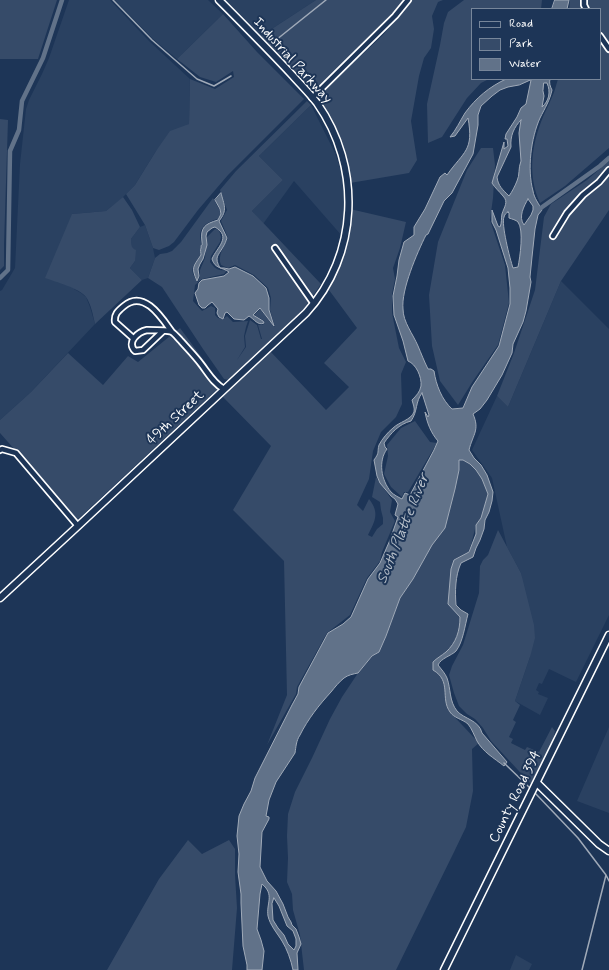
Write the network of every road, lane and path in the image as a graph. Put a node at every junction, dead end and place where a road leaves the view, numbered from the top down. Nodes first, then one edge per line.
1 (219, 0) edge
2 (408, 0) edge
3 (601, 37) edge
4 (609, 49) edge
5 (312, 98) junction
6 (609, 170) edge
7 (553, 236) dead end
8 (344, 239) joint
9 (275, 248) dead end
10 (314, 304) junction
11 (163, 331) junction
12 (172, 332) junction
13 (134, 338) junction
14 (224, 389) junction
15 (0, 450) edge
16 (78, 526) junction
17 (0, 598) edge
18 (609, 635) edge
19 (537, 783) junction
20 (609, 851) edge
21 (444, 970) edge

1 - 5 street, Industrial Parkway
2 - 5 street
3 - 4 street
5 - 8 street, Industrial Parkway
6 - 7 street
8 - 10 street, 49th Street
9 - 10 street
10 - 14 street, 49th Street
11 - 12 street
11 - 13 street
11 - 13 street
12 - 13 street
12 - 14 street
14 - 16 street, 49th Street
15 - 16 street
16 - 17 street, 49th Street
18 - 19 street, County Road 394
19 - 20 street
19 - 21 street, County Road 394

